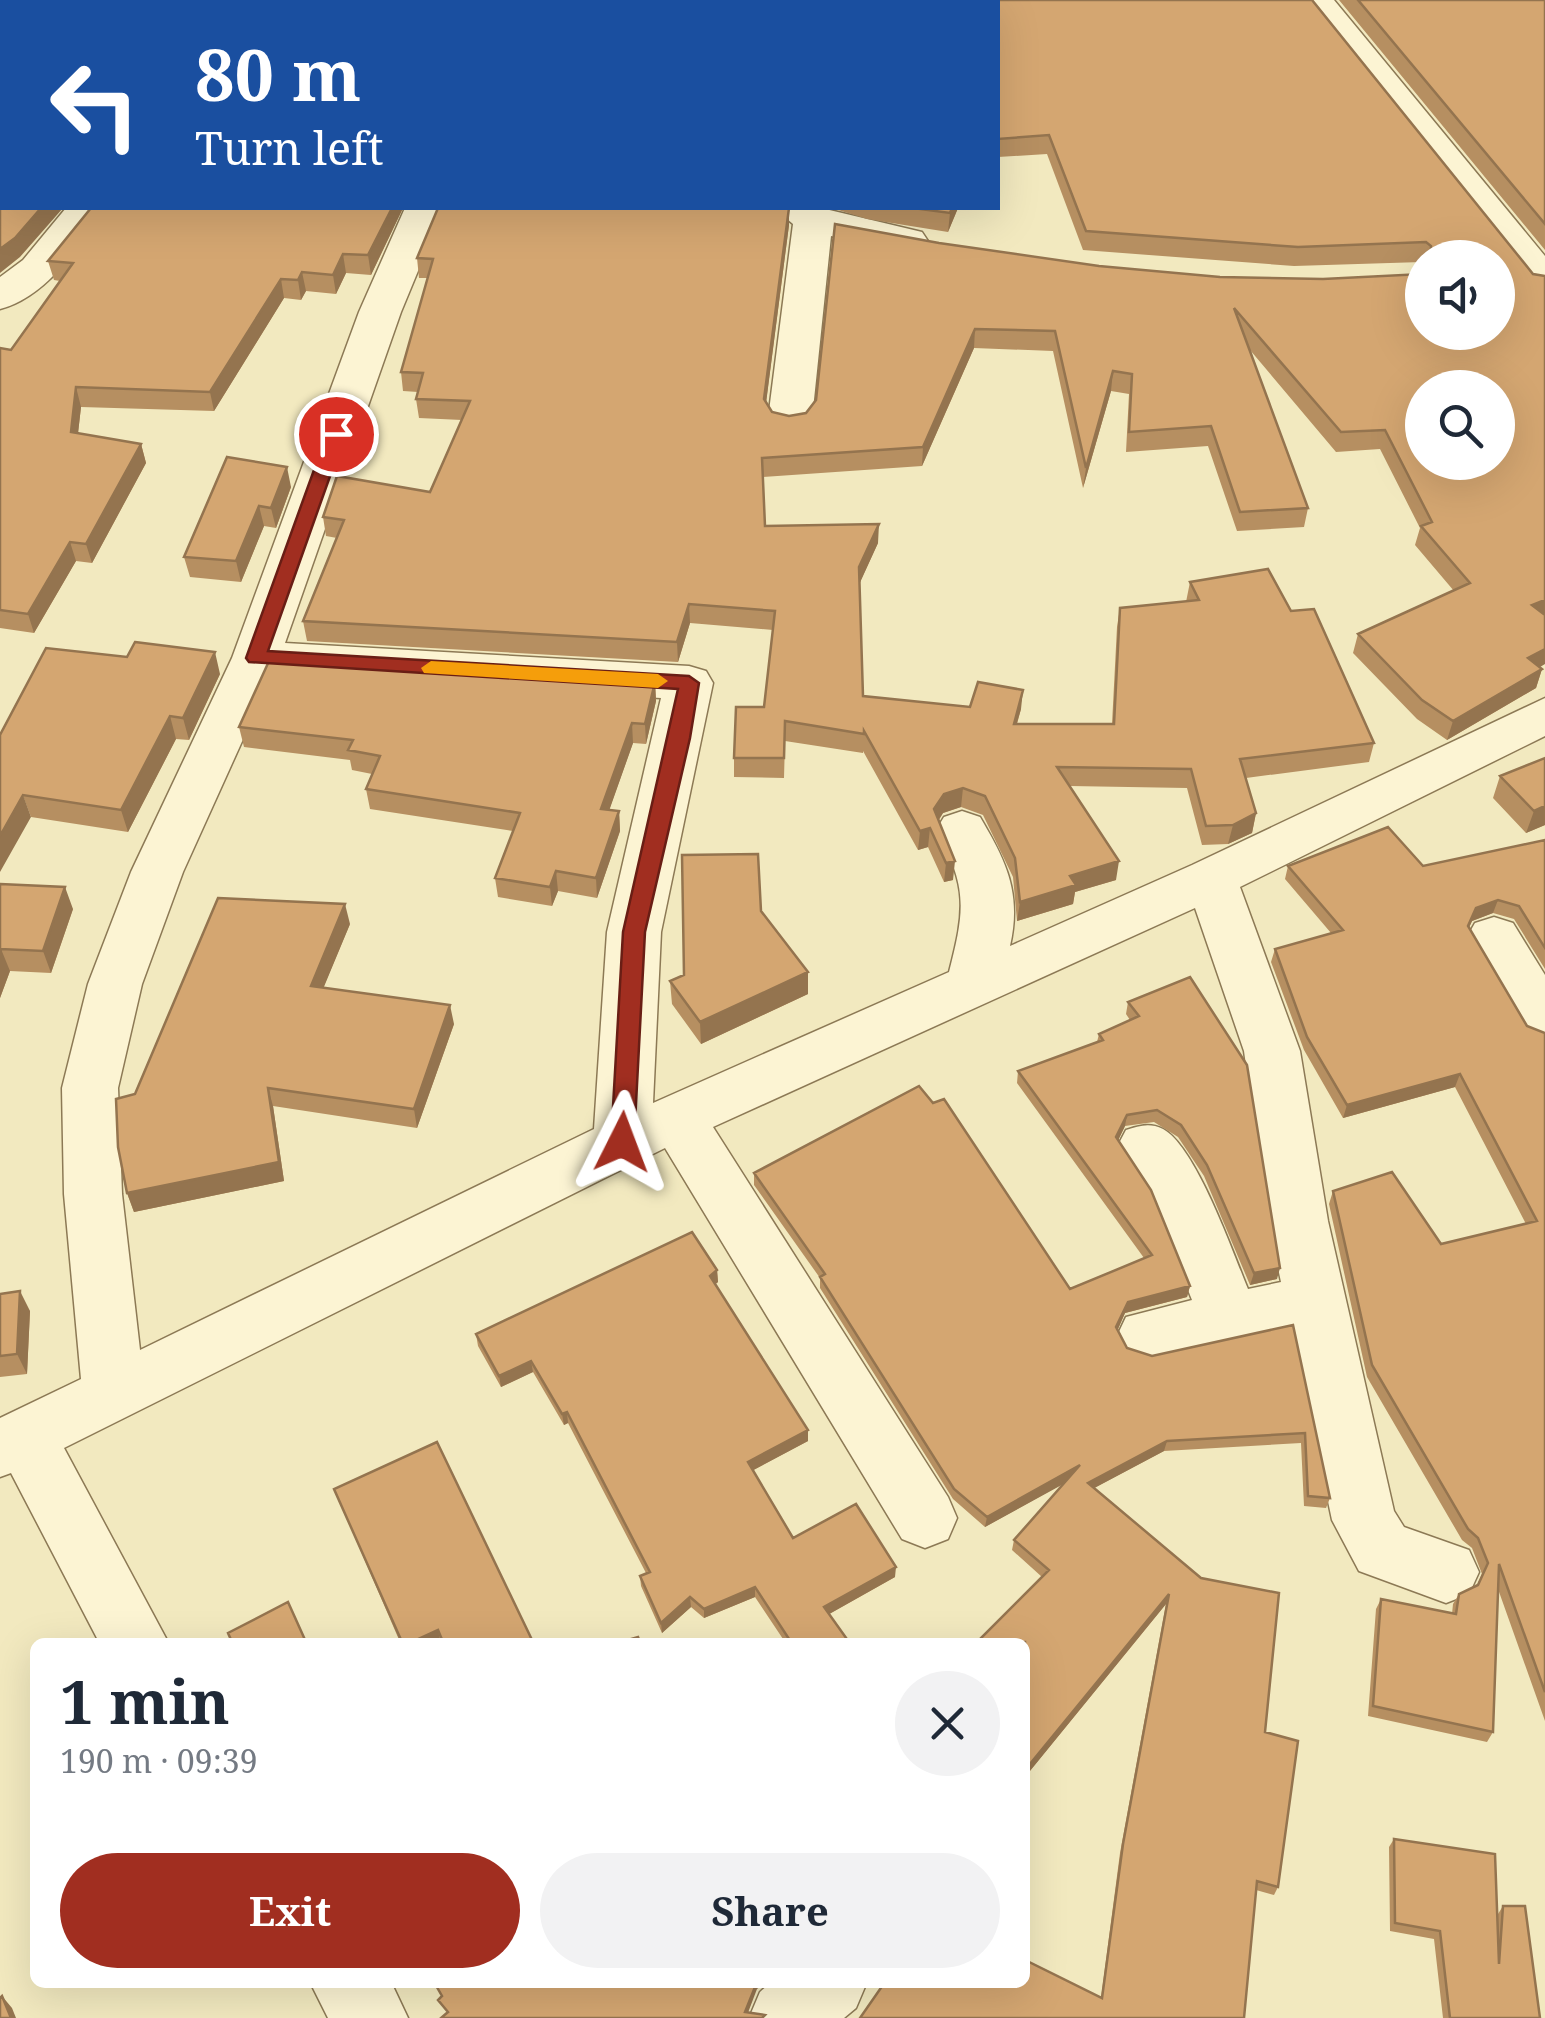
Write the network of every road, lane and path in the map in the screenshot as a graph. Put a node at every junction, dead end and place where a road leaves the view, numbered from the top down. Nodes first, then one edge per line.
1 (1315, 0) edge
2 (85, 210) edge
3 (423, 210) edge
4 (803, 214) edge
5 (948, 248) edge
6 (1532, 275) edge
7 (0, 297) edge
8 (790, 419) edge
9 (256, 658) junction
10 (1545, 715) edge
11 (962, 830) dead end
12 (1210, 879) junction
13 (1494, 937) dead end
14 (973, 986) junction
15 (1545, 1022) edge
16 (677, 1119) junction
17 (622, 1142) junction
18 (1146, 1147) dead end
19 (1317, 1301) junction
20 (1231, 1321) junction
21 (1148, 1336) dead end
22 (114, 1395) junction
23 (12, 1443) edge
24 (925, 1518) dead end
25 (1446, 1572) dead end
26 (132, 1638) edge
27 (350, 1988) edge
28 (823, 1988) edge
29 (371, 2018) edge
30 (786, 2018) edge

1 - 6 street
2 - 7 street
3 - 9 street
4 - 5 street
4 - 8 street
9 - 17 street
9 - 22 street
10 - 12 street
11 - 14 street
12 - 14 street
12 - 19 street
13 - 15 street
14 - 16 street
16 - 17 street
16 - 24 street
17 - 22 street
18 - 20 street
19 - 20 street
19 - 25 street
20 - 21 street
22 - 23 street
23 - 26 street
27 - 29 street
28 - 30 street

